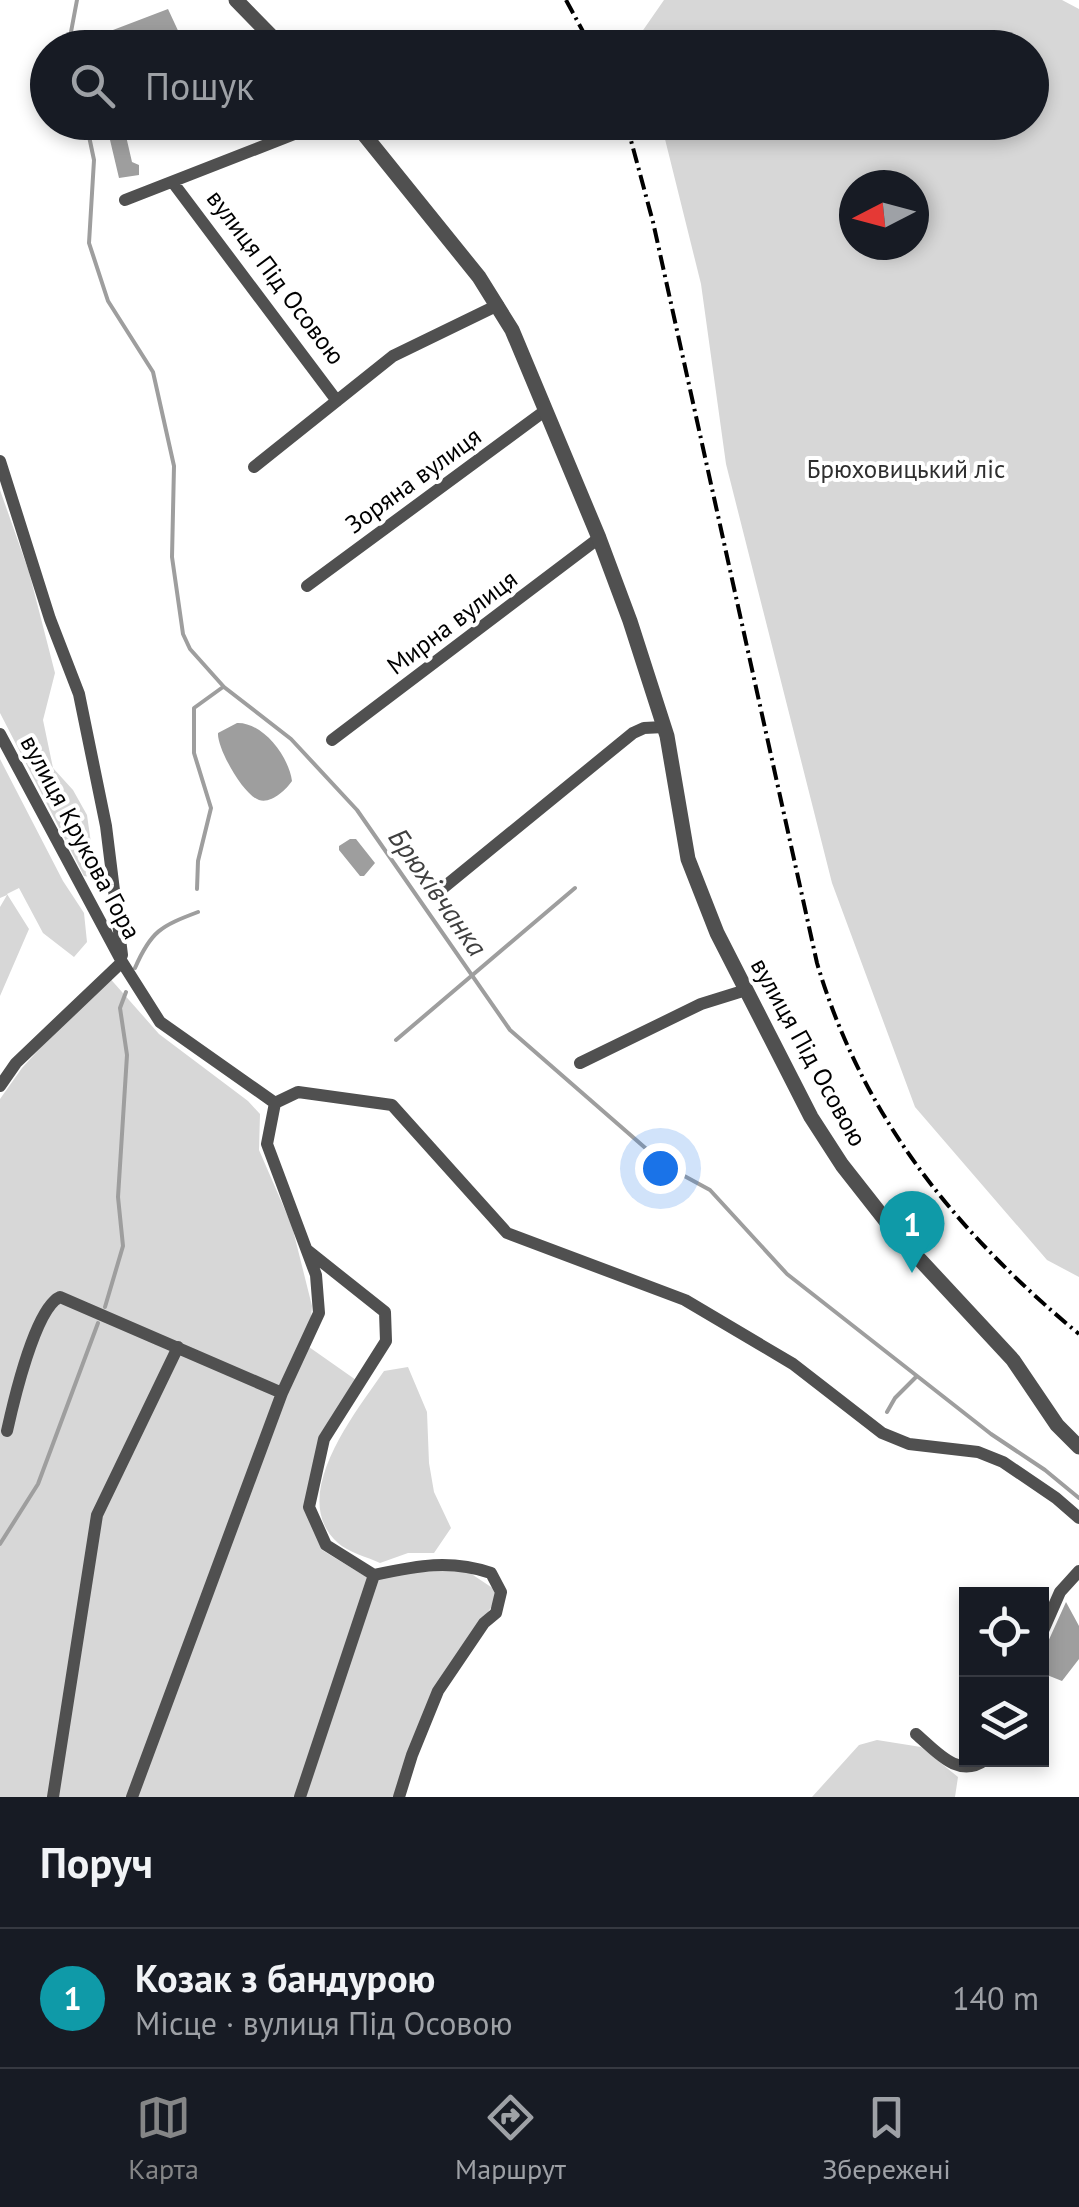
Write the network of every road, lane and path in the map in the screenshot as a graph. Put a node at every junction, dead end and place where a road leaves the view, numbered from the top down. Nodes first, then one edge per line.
1 (236, 0) edge
2 (265, 30) edge
3 (282, 140) edge
4 (368, 140) edge
5 (174, 184) junction
6 (125, 200) dead end
7 (498, 305) junction
8 (338, 400) junction
9 (546, 410) junction
10 (0, 460) edge
11 (254, 468) dead end
12 (599, 538) junction
13 (307, 586) dead end
14 (664, 727) junction
15 (0, 734) edge
16 (332, 740) dead end
17 (443, 888) dead end
18 (122, 962) junction
19 (746, 990) junction
20 (580, 1063) dead end
21 (0, 1086) edge
22 (276, 1104) junction
23 (306, 1248) junction
24 (178, 1347) junction
25 (282, 1392) junction
26 (7, 1431) dead end
27 (1079, 1447) edge
28 (1079, 1518) edge
29 (1079, 1571) edge
30 (374, 1574) junction
31 (1049, 1617) edge
32 (916, 1734) dead end
33 (973, 1767) edge
34 (53, 1797) edge
35 (132, 1797) edge
36 (300, 1797) edge
37 (399, 1797) edge

1 - 2 street
3 - 5 street, вулиця Під Осовою
4 - 7 street, вулиця Під Осовою
5 - 6 street, вулиця Під Осовою
5 - 8 street, вулиця Під Осовою
7 - 8 street
7 - 9 street, вулиця Під Осовою
8 - 11 street
9 - 12 street, вулиця Під Осовою
9 - 13 street, Зоряна вулиця
10 - 18 street
12 - 14 street, вулиця Під Осовою
12 - 16 street, Мирна вулиця
14 - 17 street
14 - 19 street, вулиця Під Осовою
15 - 18 street, вулиця Крукова Гора
18 - 21 street
18 - 22 street, вулиця Крукова Гора
19 - 20 street
19 - 27 street, вулиця Під Осовою
22 - 23 street
22 - 28 street
23 - 25 street
23 - 30 street
24 - 25 street
24 - 26 street
24 - 34 street
25 - 35 street
29 - 31 street
30 - 36 street
30 - 37 street
32 - 33 street

